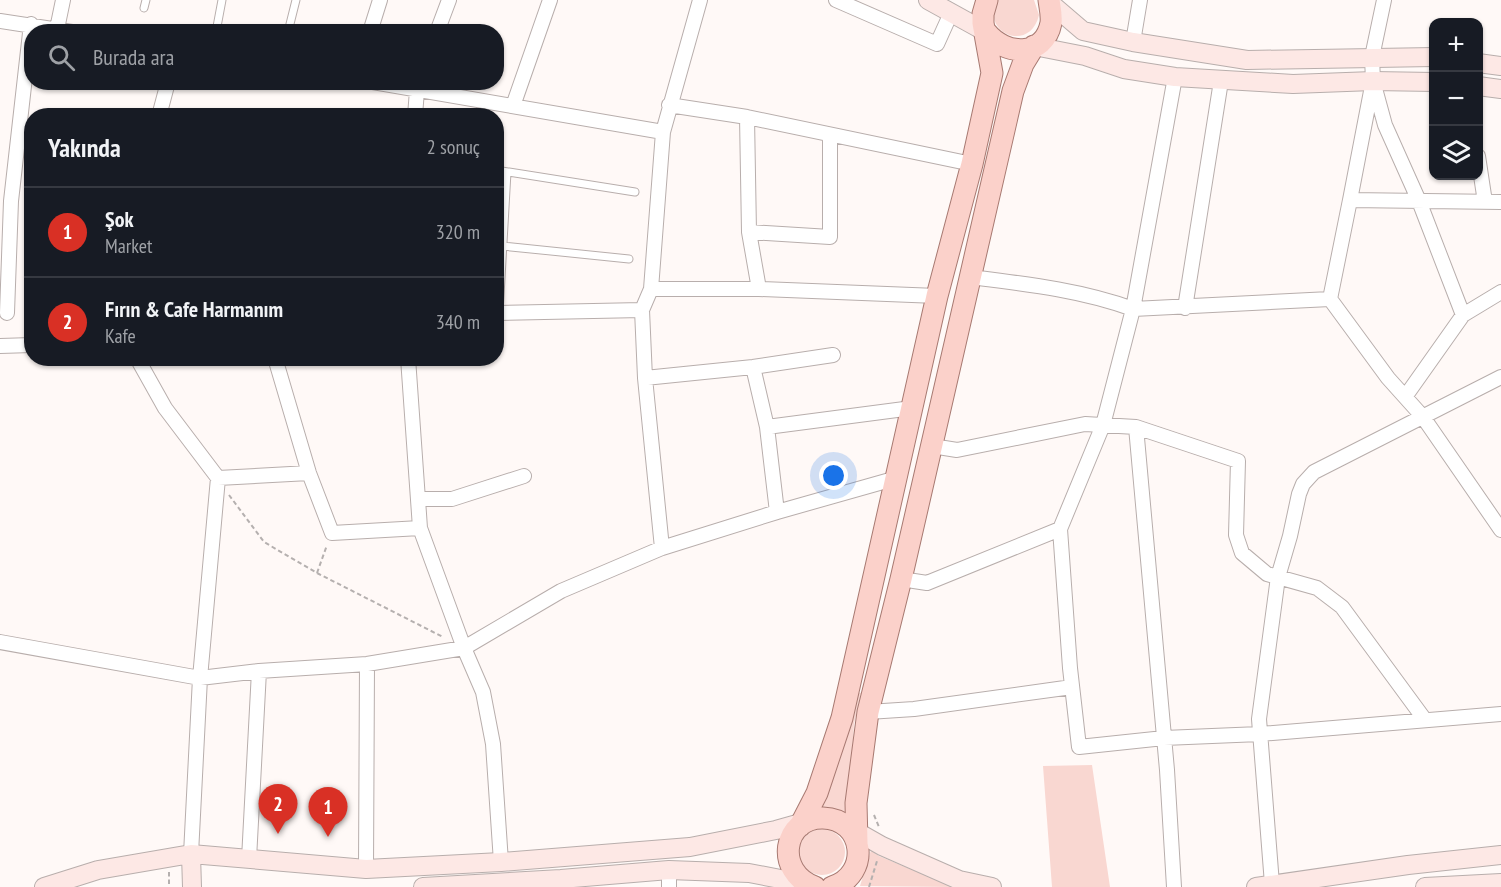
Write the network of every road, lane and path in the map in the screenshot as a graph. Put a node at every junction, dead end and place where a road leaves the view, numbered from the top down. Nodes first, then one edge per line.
1 (63, 0) edge
2 (222, 0) edge
3 (296, 0) edge
4 (380, 0) edge
5 (449, 0) edge
6 (550, 0) edge
7 (700, 0) edge
8 (836, 0) edge
9 (927, 0) edge
10 (987, 0) edge
11 (1140, 0) edge
12 (1384, 0) edge
13 (1048, 1) edge
14 (951, 13) junction
15 (0, 21) edge
16 (31, 24) edge
17 (58, 24) edge
18 (218, 24) edge
19 (290, 24) edge
20 (372, 24) edge
21 (441, 24) edge
22 (986, 32) junction
23 (1133, 42) junction
24 (1034, 46) junction
25 (1372, 57) junction
26 (1429, 57) edge
27 (1483, 64) edge
28 (1501, 66) edge
29 (1174, 78) junction
30 (1221, 81) junction
31 (1373, 81) junction
32 (1429, 82) edge
33 (24, 86) edge
34 (1483, 87) edge
35 (1501, 89) edge
36 (166, 90) edge
37 (418, 90) edge
38 (437, 90) edge
39 (669, 105) junction
40 (513, 106) junction
41 (161, 108) edge
42 (417, 108) edge
43 (747, 117) junction
44 (663, 132) junction
45 (830, 136) junction
46 (972, 164) junction
47 (504, 171) edge
48 (507, 172) junction
49 (1482, 180) edge
50 (635, 192) dead end
51 (1350, 200) junction
52 (1419, 201) junction
53 (1485, 202) junction
54 (1501, 202) edge
55 (504, 216) edge
56 (749, 232) junction
57 (504, 246) edge
58 (630, 259) dead end
59 (970, 277) junction
60 (651, 289) junction
61 (759, 289) junction
62 (1501, 292) edge
63 (937, 296) junction
64 (1330, 299) junction
65 (1185, 308) junction
66 (1133, 309) junction
67 (642, 310) junction
68 (8, 313) dead end
69 (504, 313) edge
70 (1463, 315) junction
71 (24, 345) edge
72 (0, 346) edge
73 (833, 356) dead end
74 (141, 366) edge
75 (277, 366) edge
76 (409, 366) edge
77 (753, 367) junction
78 (1501, 377) edge
79 (645, 378) junction
80 (1405, 397) junction
81 (912, 408) junction
82 (1423, 417) junction
83 (1103, 425) junction
84 (766, 427) junction
85 (1136, 427) junction
86 (932, 446) junction
87 (309, 473) junction
88 (524, 476) dead end
89 (218, 478) junction
90 (897, 478) junction
91 (418, 499) junction
92 (777, 512) junction
93 (420, 528) junction
94 (1060, 529) junction
95 (1501, 530) edge
96 (332, 533) junction
97 (662, 548) junction
98 (317, 573) junction
99 (1278, 577) junction
100 (901, 579) junction
101 (0, 642) edge
102 (464, 648) junction
103 (367, 664) junction
104 (259, 671) junction
105 (200, 678) junction
106 (1072, 687) junction
107 (868, 712) junction
108 (1501, 714) edge
109 (1425, 720) junction
110 (1260, 734) junction
111 (1164, 738) junction
112 (804, 823) junction
113 (853, 833) junction
114 (190, 854) junction
115 (1501, 855) edge
116 (249, 859) junction
117 (501, 862) junction
118 (366, 868) junction
119 (669, 878) edge
120 (799, 881) edge
121 (561, 883) edge
122 (1501, 883) edge
123 (842, 884) edge
124 (1264, 885) edge
125 (44, 887) edge
126 (192, 887) edge
127 (423, 887) edge
128 (992, 887) edge
129 (1174, 887) edge
130 (1425, 887) edge

1 - 17 street
2 - 18 lane
3 - 19 lane
4 - 20 street
5 - 21 street
6 - 40 street
7 - 39 street
8 - 14 street
9 - 14 street
10 - 22 main road
11 - 23 street
12 - 25 street
13 - 23 street
13 - 24 main road
14 - 22 street
15 - 16 street
22 - 24 main road
22 - 46 main road
23 - 25 street
24 - 29 street
24 - 59 main road
25 - 26 street
25 - 31 street
27 - 28 street
29 - 30 street
29 - 66 street
30 - 31 street
30 - 65 street
31 - 32 street
31 - 51 street
31 - 52 street
33 - 68 street
34 - 35 street
36 - 41 street
37 - 42 street
38 - 40 street
39 - 43 street
39 - 44 street
40 - 44 street
43 - 45 street
43 - 56 street
44 - 60 street
45 - 46 street
45 - 56 street
46 - 63 main road
47 - 48 lane
48 - 50 lane
48 - 55 lane
49 - 53 street
51 - 52 street
51 - 64 street
52 - 53 street
52 - 70 street
53 - 54 street
56 - 61 street
57 - 58 lane
59 - 66 street
59 - 86 main road
60 - 61 street
60 - 67 street
61 - 63 street
62 - 70 street
63 - 81 main road
64 - 65 street
64 - 80 street
65 - 66 street
66 - 83 street
67 - 69 street
67 - 79 street
70 - 80 street
71 - 72 street
73 - 77 street
74 - 89 street
75 - 87 street
76 - 91 street
77 - 79 street
77 - 84 street
78 - 82 street
79 - 97 street
80 - 82 street
81 - 84 street
81 - 90 main road
82 - 95 street
82 - 99 street
83 - 85 street
83 - 86 street
83 - 94 street
84 - 92 street
85 - 99 street
85 - 111 street
86 - 100 main road
87 - 89 street
87 - 96 street
88 - 91 street
89 - 98 path
89 - 105 street
90 - 92 street
90 - 112 main road
91 - 93 street
92 - 97 street
93 - 96 street
93 - 102 street
94 - 100 street
94 - 106 street
96 - 98 path
97 - 102 street
98 - 102 path
99 - 109 street
99 - 110 street
100 - 107 main road
101 - 105 street
102 - 103 street
102 - 117 street
103 - 104 street
103 - 118 street
104 - 105 street
104 - 116 street
105 - 114 street
106 - 107 street
106 - 111 street
107 - 113 main road
108 - 109 street
109 - 110 street
110 - 111 street
110 - 124 street
111 - 129 street
112 - 113 main road
112 - 117 street
112 - 120 main road
113 - 123 main road
113 - 128 street
114 - 116 street
114 - 125 street
114 - 126 street
115 - 124 street
116 - 118 street
117 - 118 street
119 - 120 street
119 - 121 street
121 - 127 street
122 - 130 street

